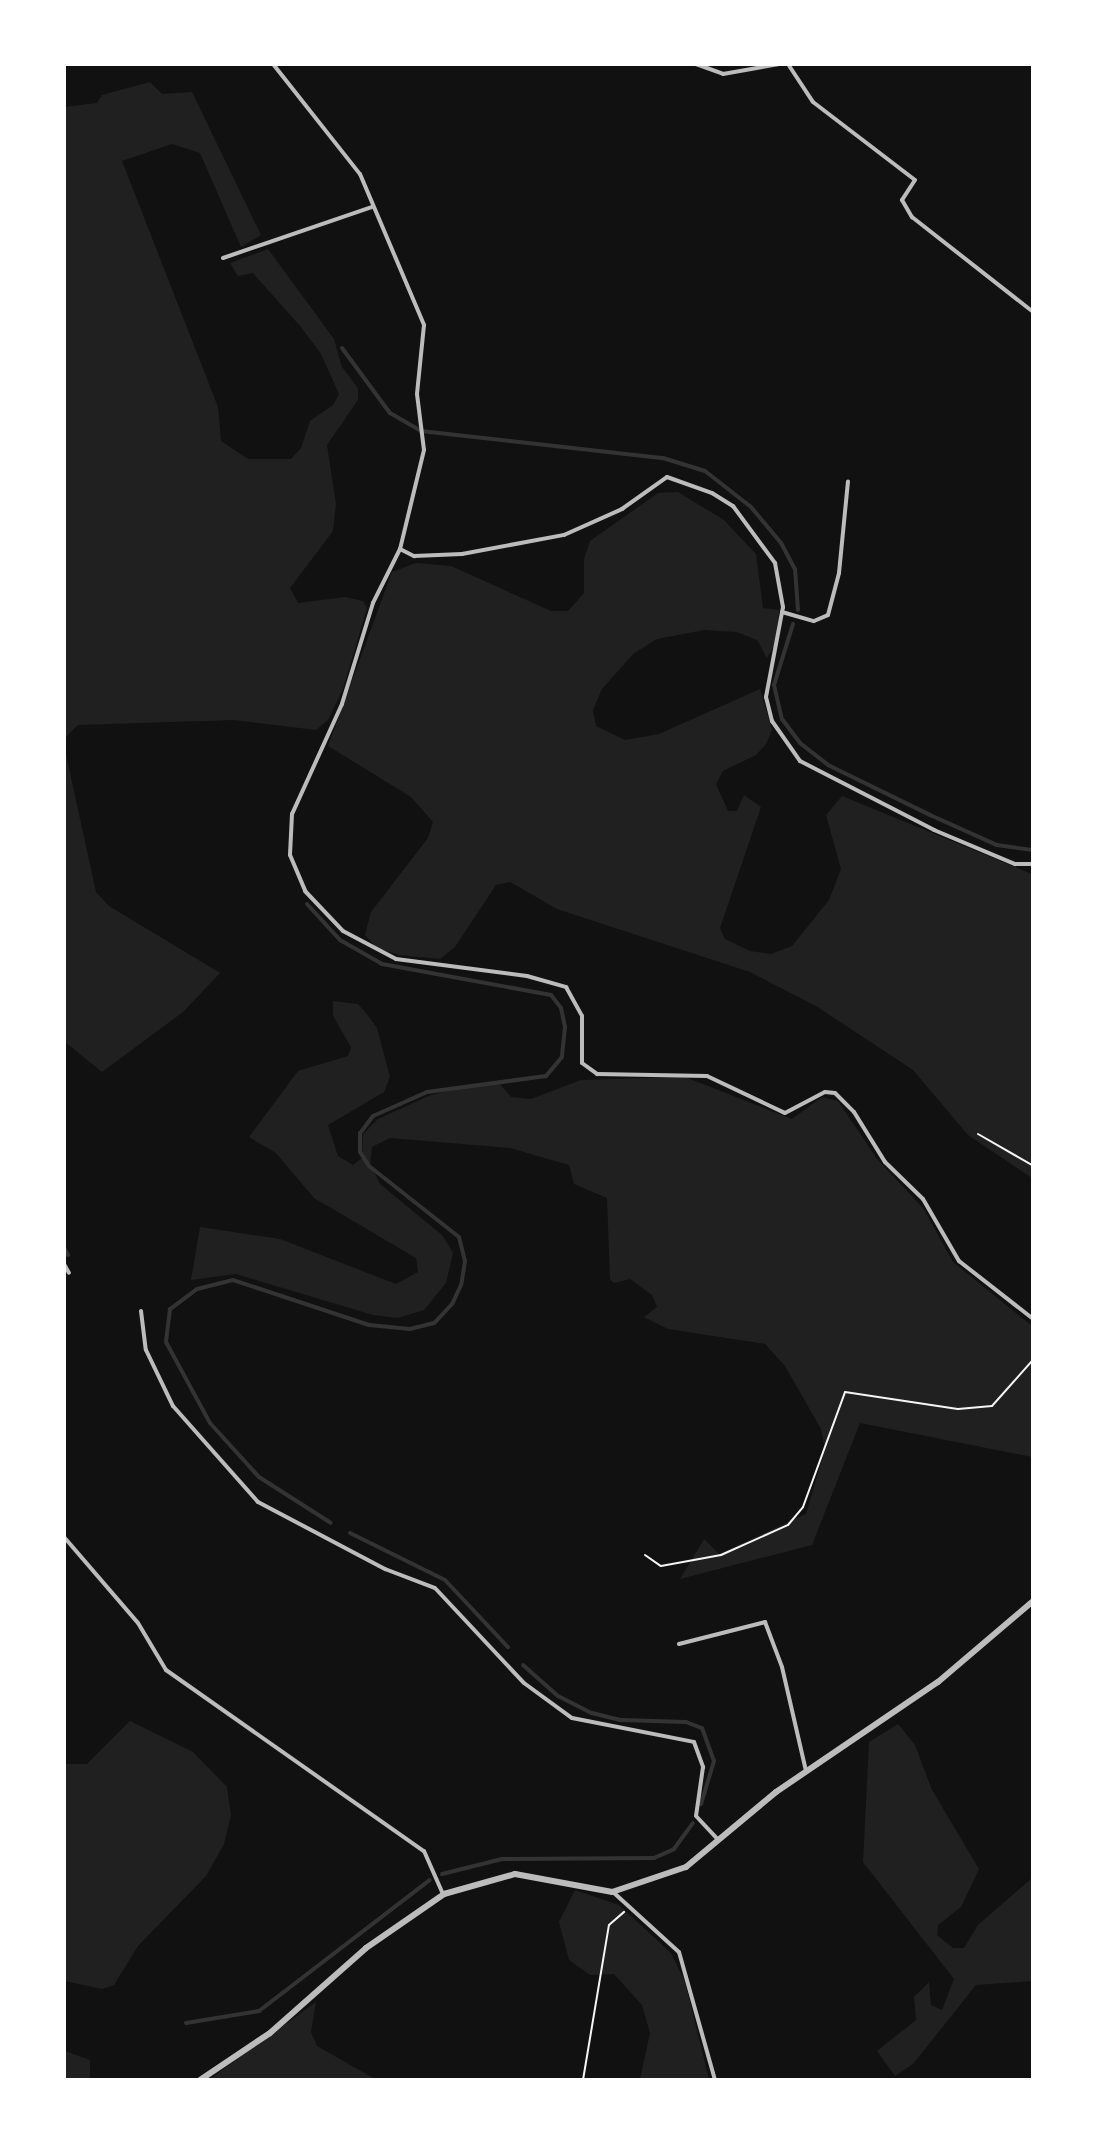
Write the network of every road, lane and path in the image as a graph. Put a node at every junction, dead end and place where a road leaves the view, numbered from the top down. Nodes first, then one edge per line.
1 (273, 64) edge
2 (696, 64) edge
3 (779, 64) edge
4 (788, 64) edge
5 (372, 207) junction
6 (223, 258) dead end
7 (1032, 311) edge
8 (848, 481) dead end
9 (400, 549) junction
10 (782, 612) junction
11 (1032, 864) edge
12 (978, 1134) dead end
13 (1032, 1165) edge
14 (64, 1264) edge
15 (69, 1273) dead end
16 (141, 1311) dead end
17 (1032, 1318) edge
18 (1032, 1361) edge
19 (64, 1538) edge
20 (645, 1555) dead end
21 (1032, 1602) edge
22 (679, 1644) dead end
23 (806, 1771) junction
24 (718, 1841) junction
25 (612, 1892) junction
26 (444, 1894) junction
27 (630, 1906) junction
28 (200, 2079) edge
29 (583, 2079) edge
30 (715, 2079) edge

1 - 5 lane
2 - 3 lane
4 - 7 lane
5 - 6 lane
5 - 9 lane
8 - 10 lane
9 - 10 lane
9 - 17 lane
10 - 11 lane
12 - 13 path
14 - 15 lane
16 - 24 lane
18 - 20 path
19 - 26 lane
21 - 23 street
22 - 23 lane
23 - 24 street
24 - 25 street
25 - 26 street
25 - 27 lane
26 - 28 street
27 - 29 path
27 - 30 lane

